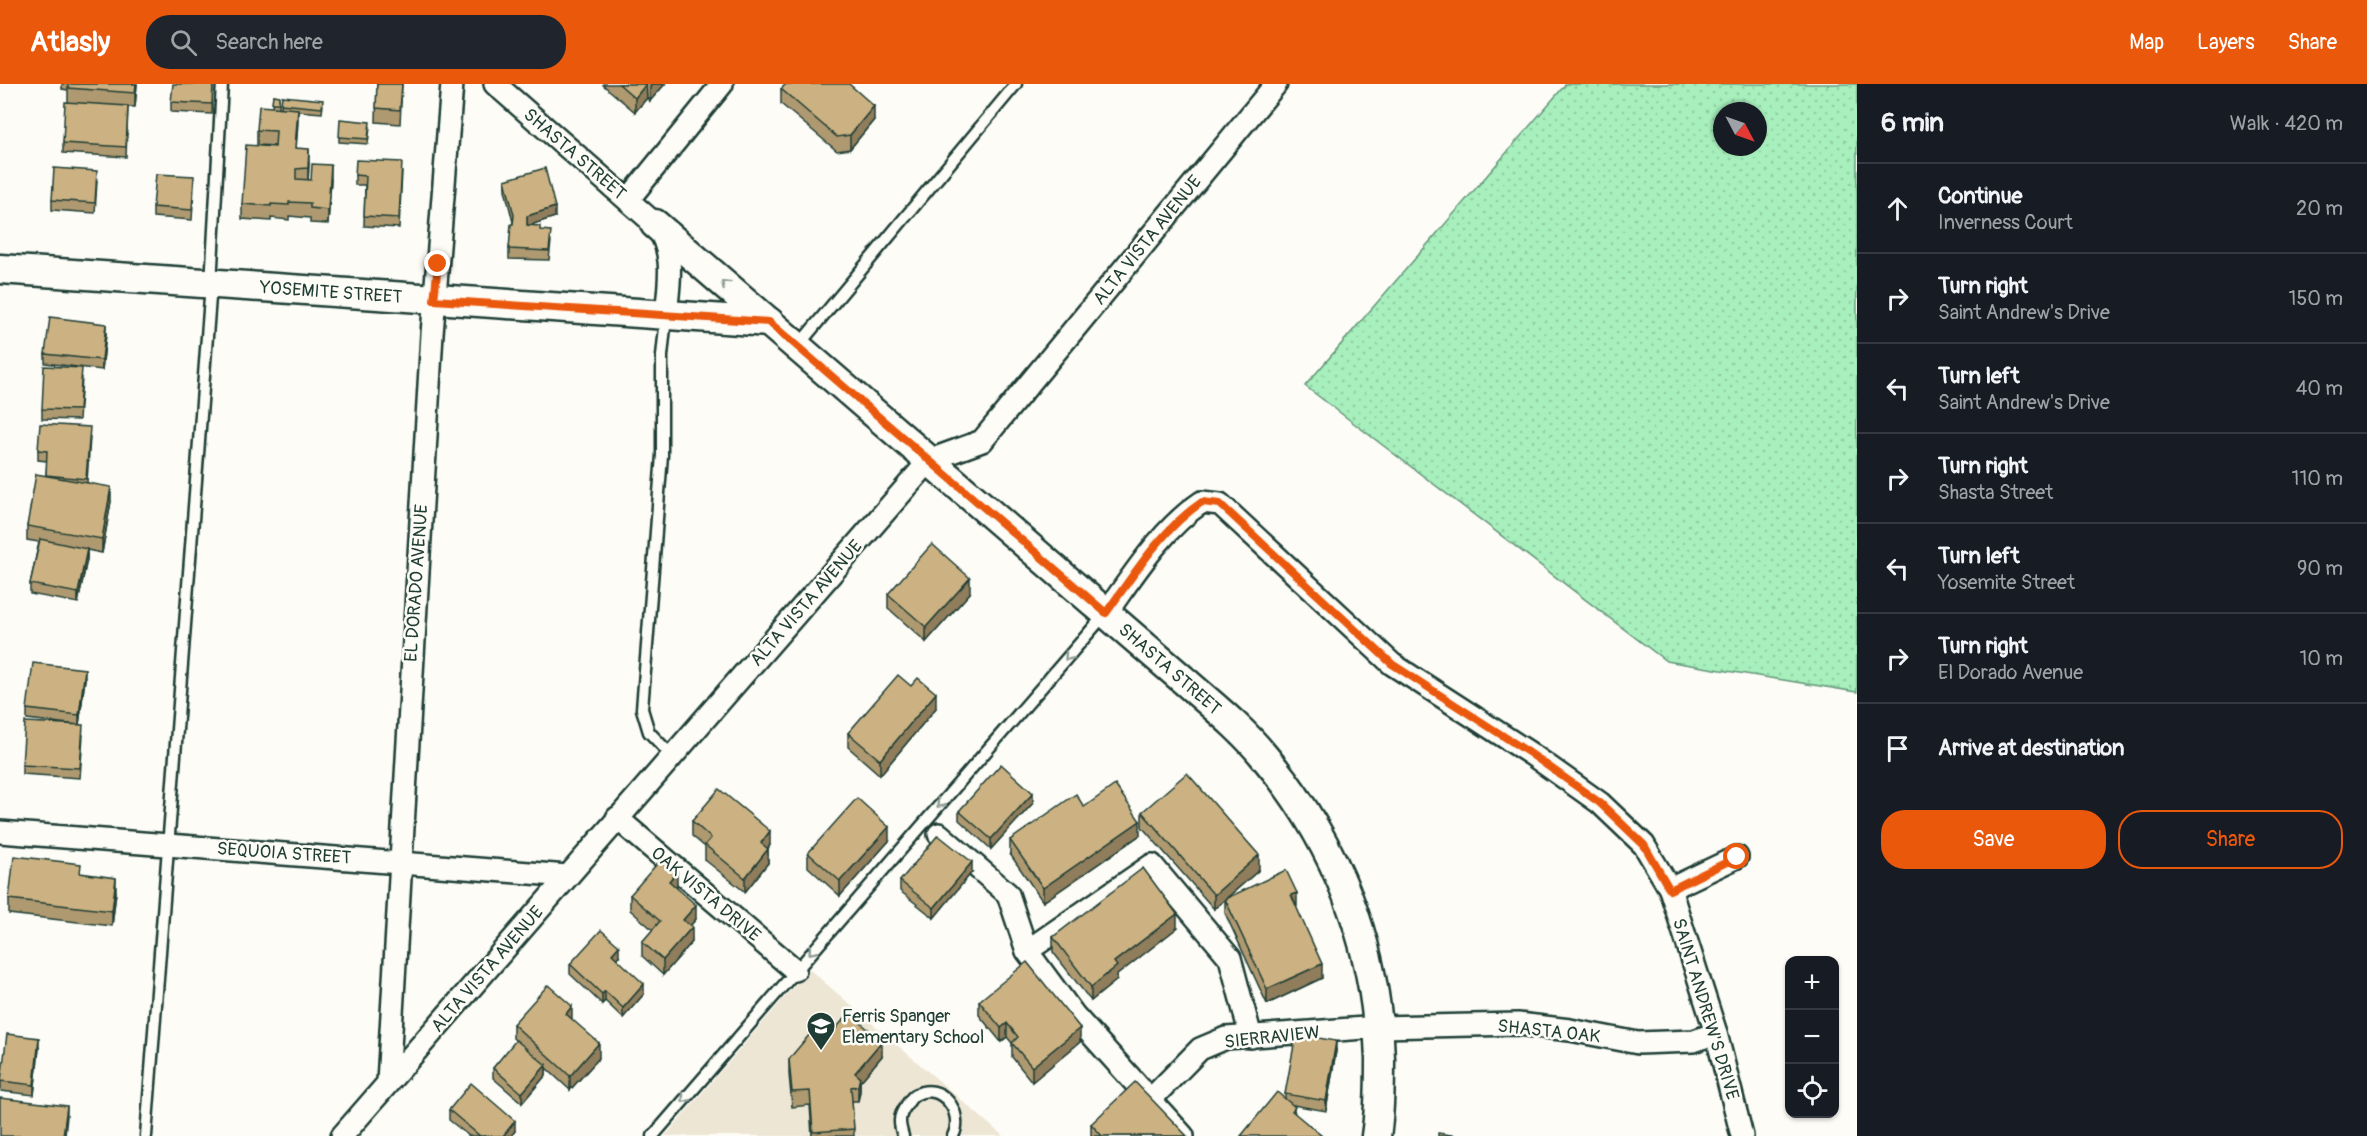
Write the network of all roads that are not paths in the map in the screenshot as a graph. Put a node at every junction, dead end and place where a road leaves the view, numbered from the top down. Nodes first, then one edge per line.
1 (222, 84) edge
2 (452, 84) edge
3 (495, 84) edge
4 (722, 84) edge
5 (1016, 84) edge
6 (1276, 84) edge
7 (628, 200) junction
8 (655, 224) junction
9 (0, 269) edge
10 (211, 284) junction
11 (434, 300) junction
12 (666, 315) junction
13 (769, 322) junction
14 (798, 346) junction
15 (930, 460) junction
16 (1106, 613) junction
17 (672, 756) junction
18 (617, 818) junction
19 (0, 832) edge
20 (939, 834) edge
21 (168, 845) junction
22 (1737, 857) dead end
23 (399, 862) junction
24 (568, 876) junction
25 (1670, 890) junction
26 (1027, 951) junction
27 (795, 970) junction
28 (1379, 1027) junction
29 (1716, 1033) junction
30 (1251, 1036) junction
31 (388, 1082) junction
32 (1151, 1099) junction
33 (146, 1136) edge
34 (342, 1136) edge
35 (653, 1136) edge
36 (903, 1136) edge
37 (953, 1136) edge
38 (1183, 1136) edge
39 (1376, 1136) edge
40 (1742, 1136) edge

1 - 10 lane
2 - 11 street, EL DORADO AVENUE
3 - 7 street, SHASTA STREET
4 - 7 street
5 - 14 lane
6 - 15 street, ALTA VISTA AVENUE
7 - 8 street, SHASTA STREET
8 - 12 street, SHASTA STREET
13 -> 8 street, SHASTA STREET
9 - 10 street, YOSEMITE STREET
10 - 11 street, YOSEMITE STREET
10 - 21 lane
11 - 12 street, YOSEMITE STREET
11 - 23 street, EL DORADO AVENUE
12 - 13 street, YOSEMITE STREET
12 - 17 lane
13 - 14 street, SHASTA STREET
14 - 15 street, SHASTA STREET
15 - 16 street, SHASTA STREET
15 - 17 street, ALTA VISTA AVENUE
16 - 25 street, SAINT ANDREW'S DRIVE
16 -> 27 lane
16 - 28 street, SHASTA STREET
17 - 18 street, ALTA VISTA AVENUE
18 - 24 street, ALTA VISTA AVENUE
18 - 27 street, OAK VISTA DRIVE
19 - 21 street, SEQUOIA STREET
20 - 26 street
21 - 23 street, SEQUOIA STREET
21 - 33 lane
22 - 25 street
23 - 24 street, SEQUOIA STREET
23 - 31 street, EL DORADO AVENUE
24 - 31 street, ALTA VISTA AVENUE
25 - 29 street, SAINT ANDREW'S DRIVE
26 - 30 street
26 - 32 street
27 -> 35 lane
28 - 29 street, SHASTA OAK
28 - 30 street, SIERRAVIEW
28 - 39 street, SHASTA STREET
29 - 40 street, SAINT ANDREW'S DRIVE
30 - 32 street, SIERRAVIEW
31 - 34 street, ALTA VISTA AVENUE
32 - 38 street
36 - 37 lane

